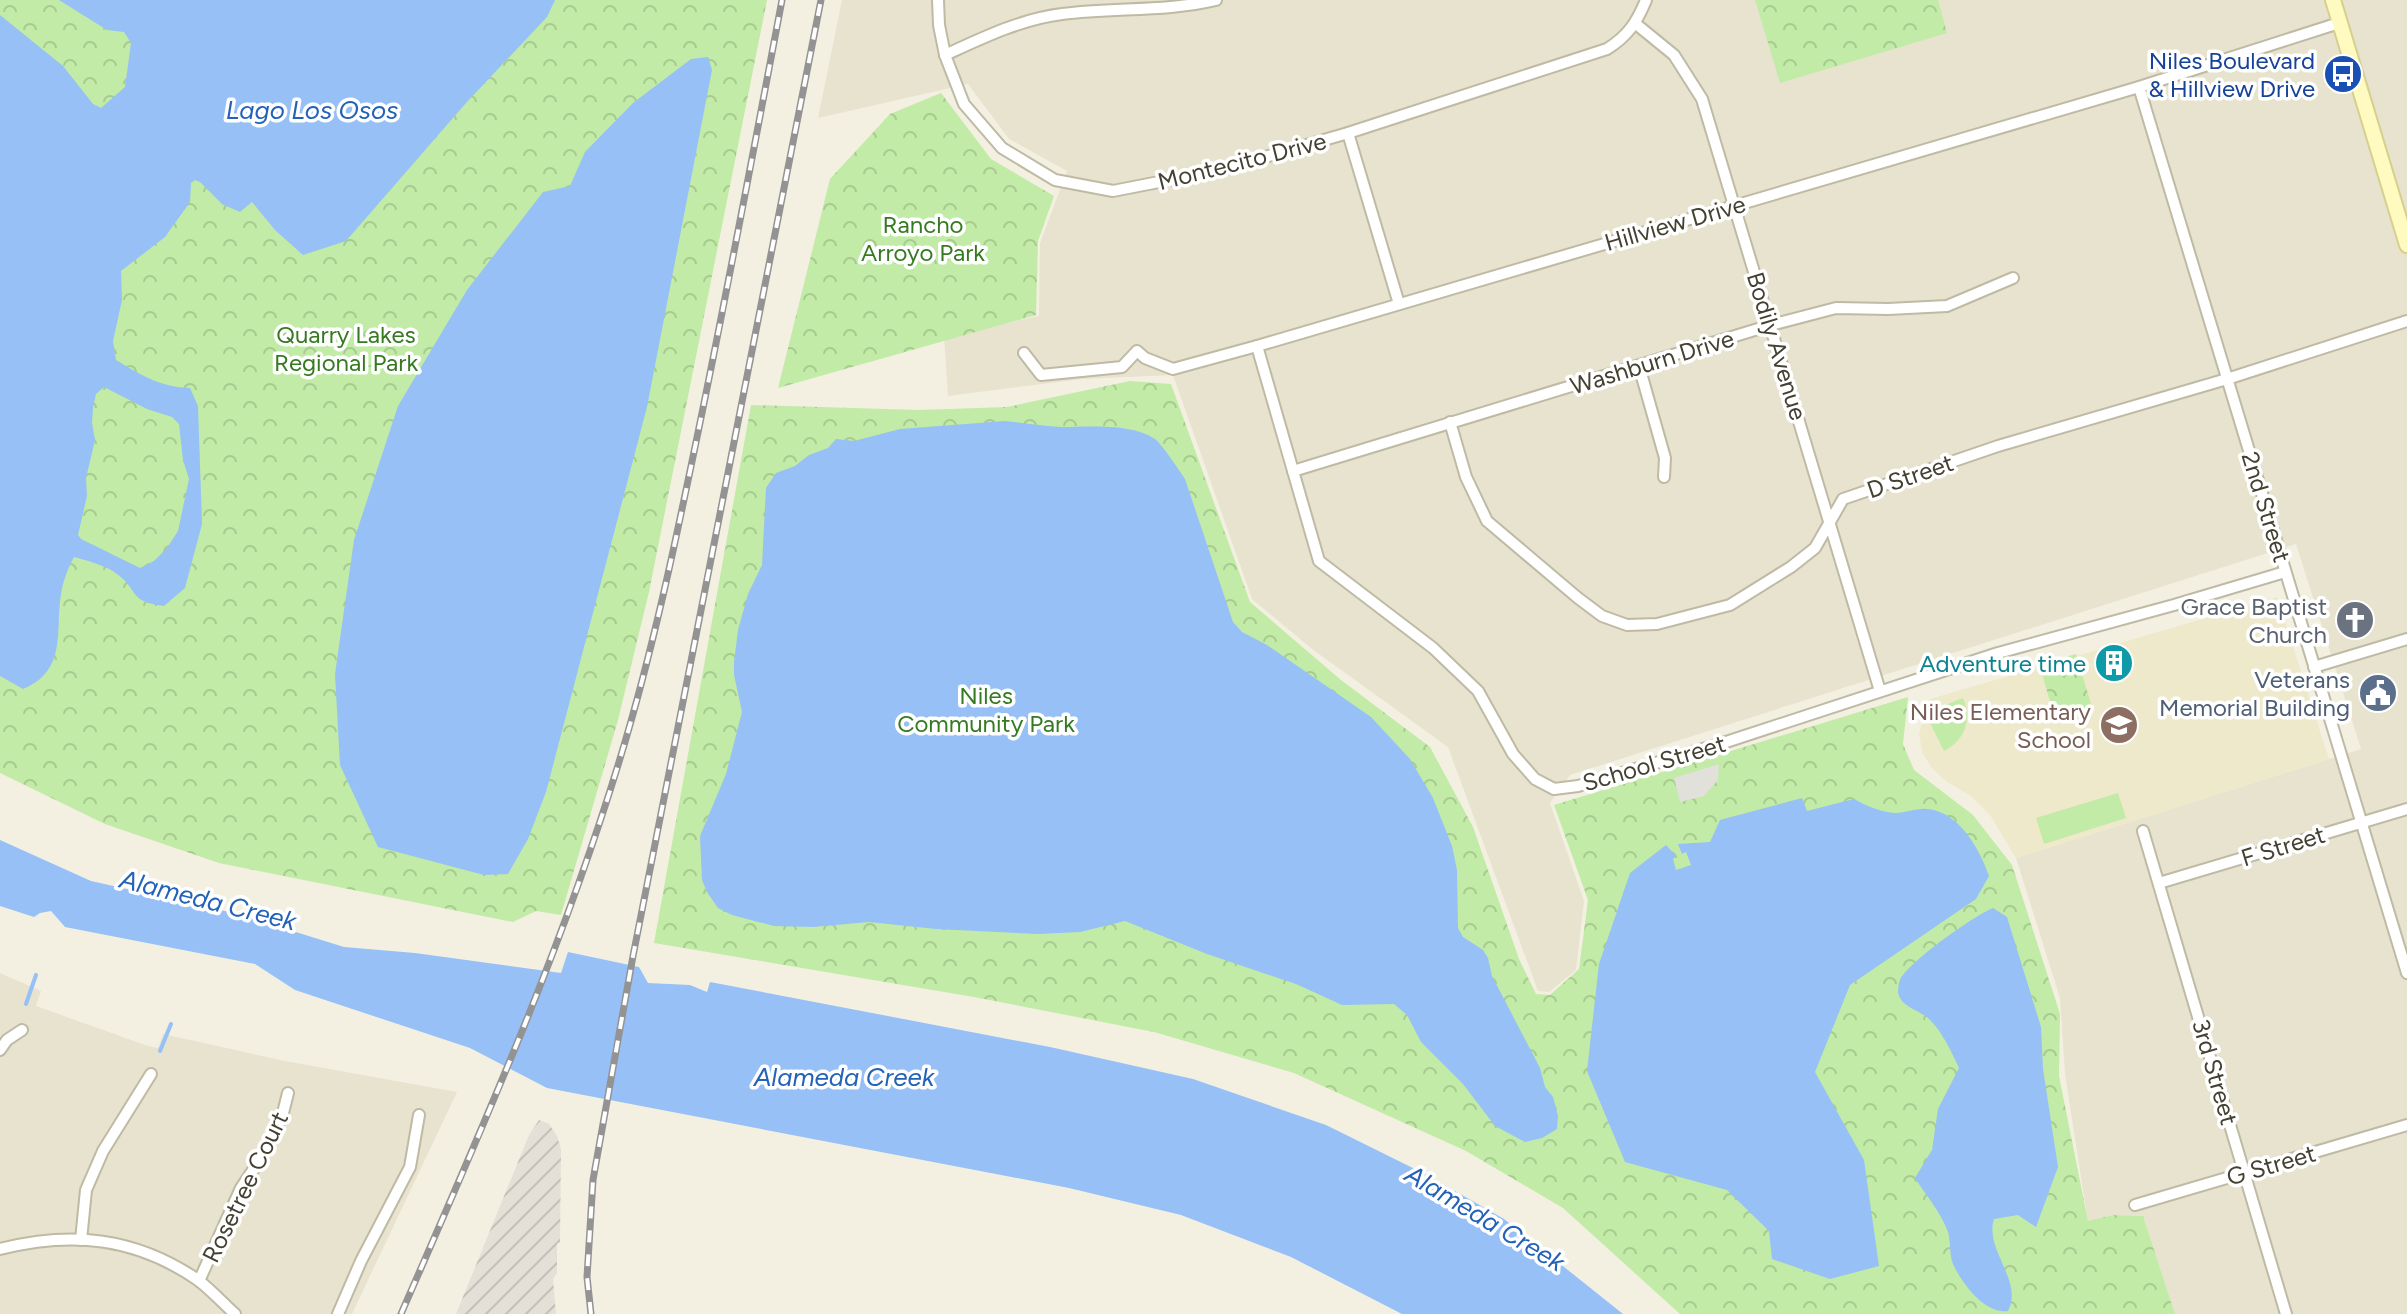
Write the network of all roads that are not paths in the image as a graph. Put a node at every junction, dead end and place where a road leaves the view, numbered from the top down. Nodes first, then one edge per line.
1 (938, 0) edge
2 (1216, 0) edge
3 (1646, 0) edge
4 (2333, 0) edge
5 (2339, 23) junction
6 (1636, 24) junction
7 (945, 55) junction
8 (2139, 87) junction
9 (1348, 133) junction
10 (1733, 206) junction
11 (2407, 245) edge
12 (2013, 278) dead end
13 (1399, 304) junction
14 (2407, 321) edge
15 (1771, 325) junction
16 (1257, 346) junction
17 (1024, 353) dead end
18 (1639, 366) junction
19 (2227, 379) junction
20 (1450, 422) junction
21 (1293, 471) junction
22 (1664, 477) dead end
23 (1830, 523) junction
24 (2285, 572) junction
25 (2407, 639) edge
26 (2314, 667) junction
27 (1880, 691) junction
28 (2407, 809) edge
29 (2361, 822) junction
30 (2143, 831) dead end
31 (2159, 883) junction
32 (2407, 973) edge
33 (22, 1030) dead end
34 (0, 1050) edge
35 (151, 1074) dead end
36 (288, 1093) dead end
37 (419, 1115) dead end
38 (2407, 1125) edge
39 (2245, 1173) junction
40 (2135, 1205) dead end
41 (81, 1240) junction
42 (0, 1249) edge
43 (199, 1281) junction
44 (235, 1314) edge
45 (338, 1314) edge
46 (2286, 1314) edge

1 - 7 street, Montecito Drive
2 - 7 street
3 - 6 street
4 - 5 main road
5 - 8 street, Hillview Drive
5 - 11 main road
6 - 9 street, Montecito Drive
6 - 10 street, Bodily Avenue
7 - 9 street, Montecito Drive
8 - 10 street, Hillview Drive
8 - 19 street, 2nd Street
9 - 13 street
10 - 13 street, Hillview Drive
10 - 15 street, Bodily Avenue
12 - 15 street, Washburn Drive
13 - 16 street, Hillview Drive
14 - 19 street, D Street
15 - 18 street, Washburn Drive
15 - 23 street, Bodily Avenue
16 - 17 street, Hillview Drive
16 - 21 street, School Street
18 - 20 street, Washburn Drive
18 - 22 street
19 - 23 street, D Street
19 - 24 street, 2nd Street
20 - 21 street, Washburn Drive
20 - 23 street, D Street
21 - 27 street, School Street
23 - 27 street, Bodily Avenue
24 - 26 street, 2nd Street
24 - 27 street, School Street
25 - 26 street
26 - 29 street, 2nd Street
28 - 29 street, F Street
29 - 31 street, F Street
29 - 32 street, 2nd Street
30 - 31 street, 3rd Street
31 - 39 street, 3rd Street
33 - 34 street
35 - 41 street
36 - 43 street, Rosetree Court
37 - 45 street
38 - 39 street, G Street
39 - 40 street, G Street
39 - 46 street, 3rd Street
41 - 42 street
41 - 43 street
43 - 44 street

